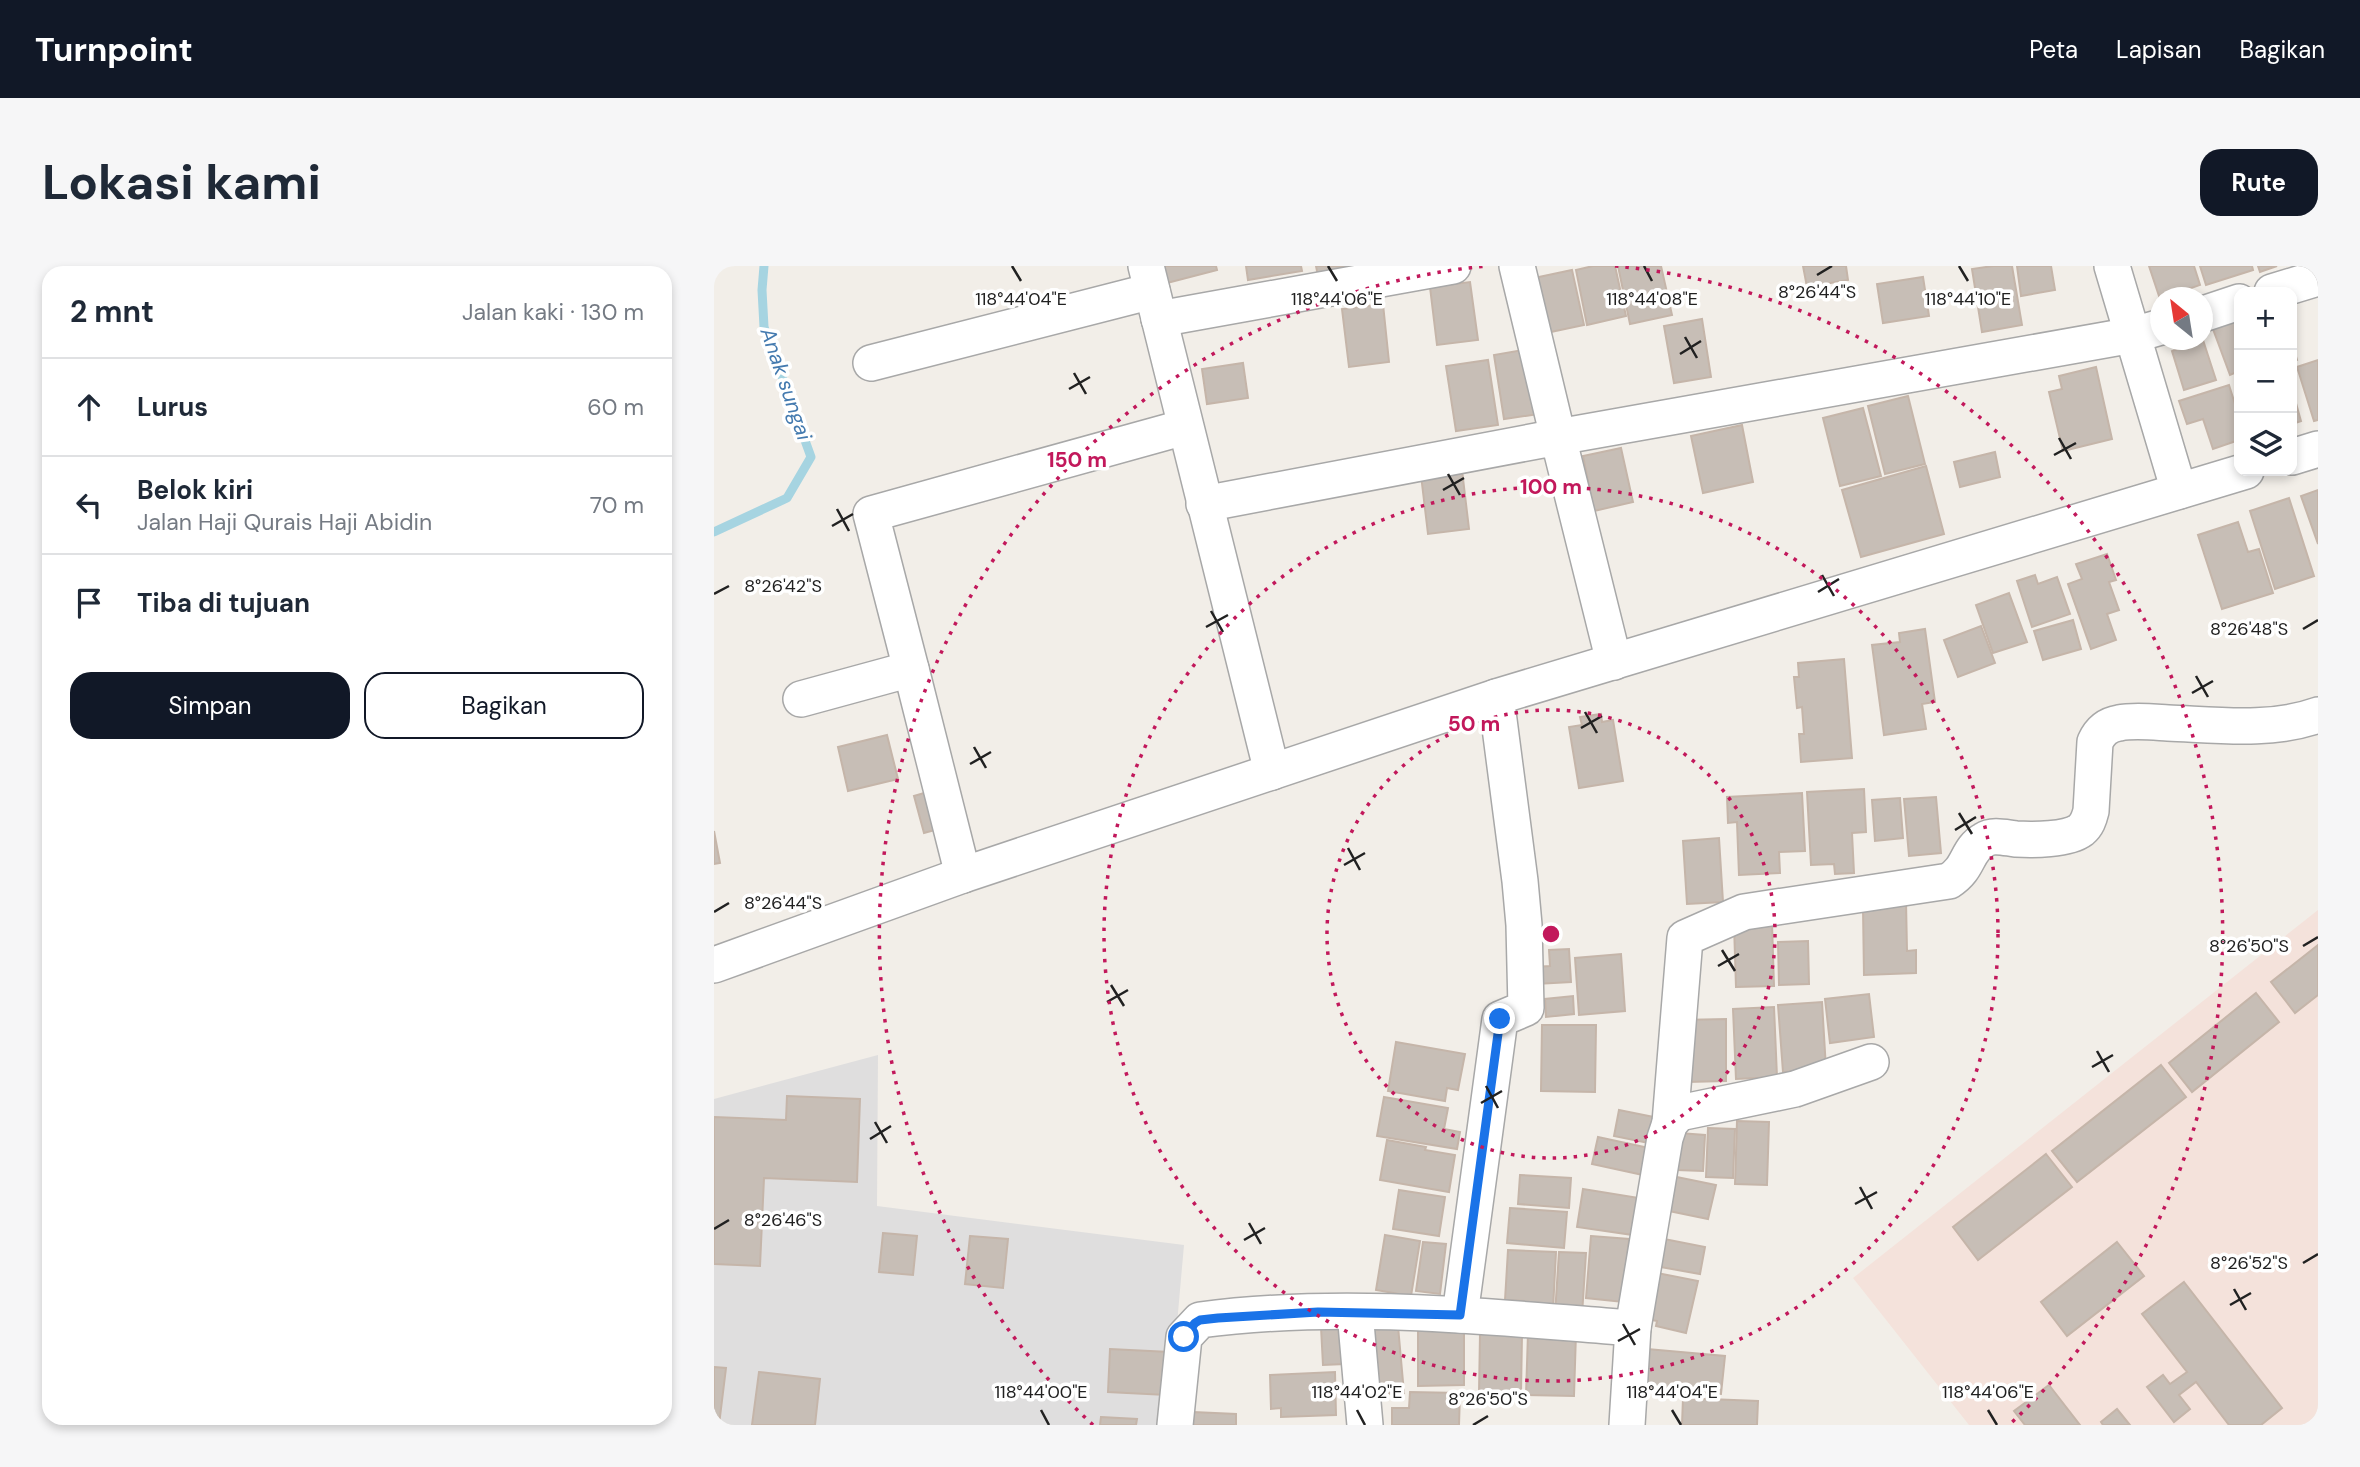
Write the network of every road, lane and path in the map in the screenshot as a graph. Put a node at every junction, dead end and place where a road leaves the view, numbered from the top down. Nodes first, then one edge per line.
1 (1453, 266) edge
2 (1517, 266) edge
3 (2112, 266) edge
4 (2318, 278) edge
5 (2288, 287) edge
6 (1152, 292) edge
7 (2234, 304) edge
8 (2213, 311) edge
9 (2147, 331) edge
10 (871, 363) dead end
11 (1185, 426) junction
12 (1558, 437) junction
13 (2318, 449) edge
14 (2297, 455) edge
15 (2234, 475) edge
16 (2179, 491) junction
17 (1204, 504) junction
18 (1614, 663) junction
19 (911, 669) junction
20 (1496, 696) junction
21 (801, 699) dead end
22 (2318, 715) edge
23 (1272, 772) junction
24 (963, 875) junction
25 (714, 965) edge
26 (1871, 1062) dead end
27 (1670, 1123) junction
28 (1355, 1312) junction
29 (1460, 1315) junction
30 (1633, 1328) junction
31 (1175, 1425) edge
32 (1365, 1425) edge
33 (1628, 1425) edge

1 - 6 street
2 - 12 street
3 - 9 street
4 - 5 street
6 - 10 street
6 - 11 street
7 - 8 street
9 - 12 street
9 - 16 street
11 - 17 street
11 - 19 street
12 - 17 street
12 - 18 street
13 - 14 street
15 - 16 street
16 - 18 street
17 - 23 street
18 - 20 street
19 - 21 street
19 - 24 street
20 - 23 street
20 - 29 street
22 - 27 street
23 - 24 street
24 - 25 street
26 - 27 street
27 - 30 street
28 - 29 street
28 - 31 street
28 - 32 street
29 - 30 street
30 - 33 street

